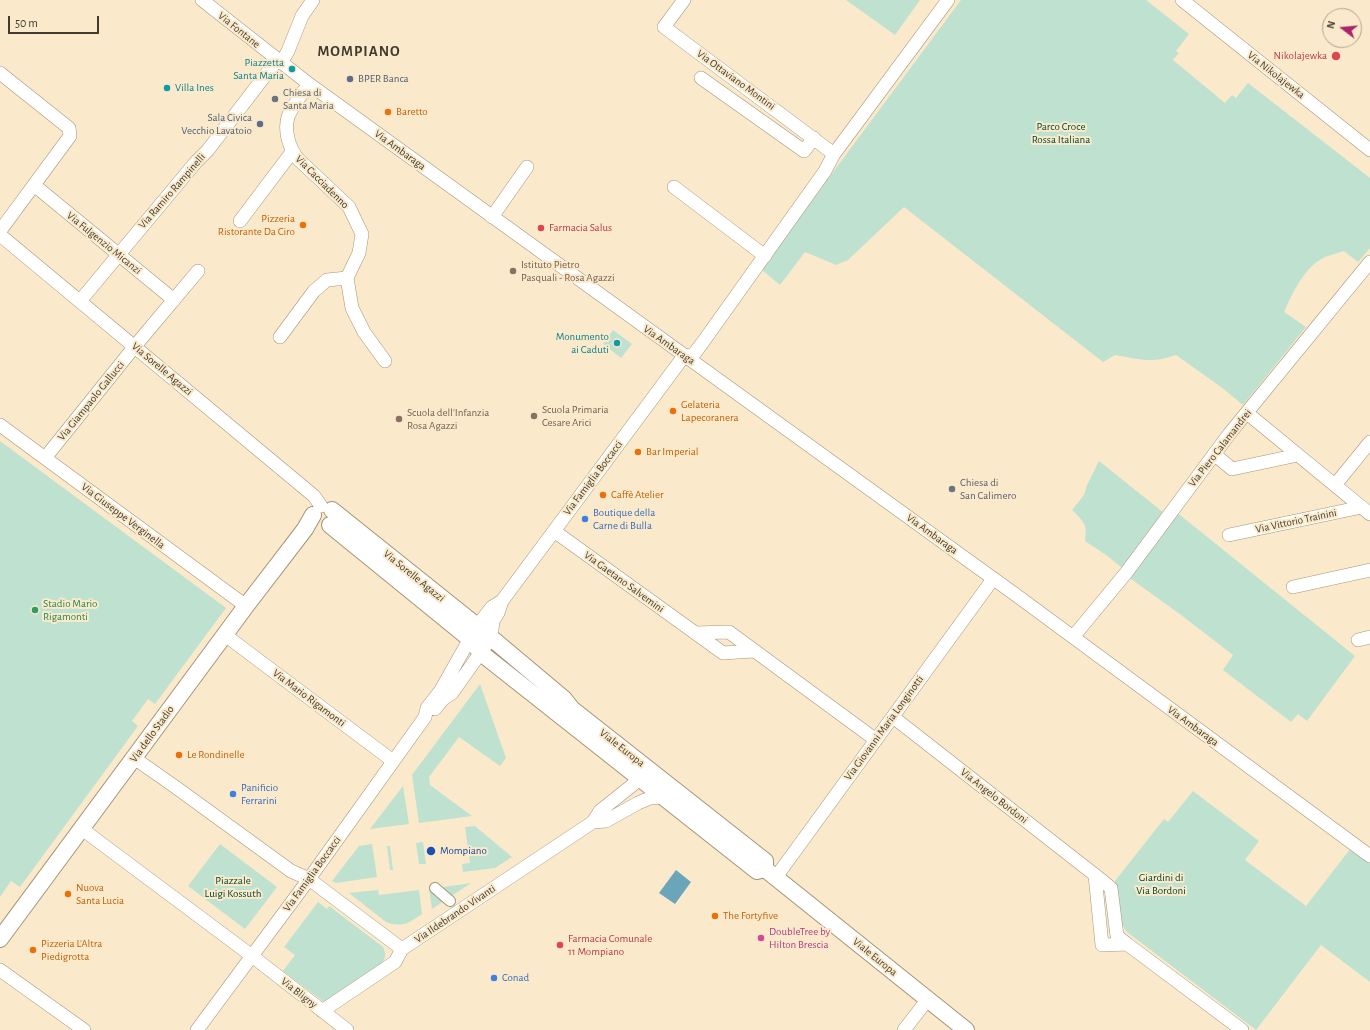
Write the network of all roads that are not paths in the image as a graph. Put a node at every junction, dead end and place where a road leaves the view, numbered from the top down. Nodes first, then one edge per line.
1 (202, 0) edge
2 (313, 0) edge
3 (684, 0) edge
4 (948, 0) edge
5 (1182, 0) edge
6 (279, 62) junction
7 (0, 72) edge
8 (701, 78) dead end
9 (309, 84) junction
10 (746, 88) junction
11 (735, 102) junction
12 (814, 138) junction
13 (1370, 150) edge
14 (292, 152) junction
15 (834, 154) junction
16 (527, 167) dead end
17 (34, 185) junction
18 (674, 187) dead end
19 (492, 217) junction
20 (240, 221) dead end
21 (0, 231) edge
22 (0, 235) edge
23 (119, 254) junction
24 (765, 256) junction
25 (1370, 262) edge
26 (198, 271) dead end
27 (347, 278) junction
28 (174, 300) junction
29 (80, 301) junction
30 (280, 337) dead end
31 (135, 346) junction
32 (684, 356) junction
33 (385, 361) dead end
34 (1247, 413) junction
35 (0, 425) edge
36 (1370, 442) edge
37 (1214, 454) junction
38 (1298, 455) junction
39 (45, 458) junction
40 (1335, 485) junction
41 (1366, 511) edge
42 (321, 519) junction
43 (554, 531) junction
44 (1229, 535) dead end
45 (1370, 570) edge
46 (993, 579) junction
47 (1293, 587) dead end
48 (502, 601) junction
49 (246, 606) junction
50 (473, 633) junction
51 (695, 633) junction
52 (225, 635) junction
53 (1073, 637) junction
54 (492, 638) junction
55 (753, 651) junction
56 (481, 653) junction
57 (425, 717) junction
58 (893, 717) junction
59 (876, 740) junction
60 (134, 758) junction
61 (393, 761) junction
62 (640, 779) junction
63 (662, 797) junction
64 (692, 804) junction
65 (593, 822) junction
66 (82, 829) junction
67 (1370, 856) edge
68 (771, 873) junction
69 (309, 879) junction
70 (435, 888) dead end
71 (450, 901) dead end
72 (0, 939) edge
73 (402, 949) junction
74 (252, 956) junction
75 (0, 970) edge
76 (928, 999) junction
77 (322, 1010) junction
78 (84, 1030) edge
79 (197, 1030) edge
80 (347, 1030) edge
81 (904, 1030) edge
82 (966, 1030) edge
83 (1242, 1030) edge

1 - 6 street, Via Fontane
2 - 6 street, Via Ramiro Rampinelli
3 - 10 street, Via Ottaviano Montini
4 - 15 street
5 - 13 street, Via Nikolajewka
6 - 9 street
6 - 23 street, Via Ramiro Rampinelli
7 - 17 street
8 - 11 street, Via Ottaviano Montini
9 - 14 street, Via Cacciadenno
9 - 19 street, Via Ambaraga
10 - 11 street
10 - 12 street, Via Ottaviano Montini
11 - 12 street, Via Ottaviano Montini
12 - 15 street, Via Ottaviano Montini
14 - 20 street, Via Cacciadenno
14 - 27 street, Via Cacciadenno
15 - 24 street
16 - 19 street
17 - 21 street
17 - 23 street, Via Fulgenzio Micanzi
18 - 24 street
19 - 32 street, Via Ambaraga
22 - 29 street, Via Sorelle Agazzi
23 - 28 street, Via Fulgenzio Micanzi
23 - 29 street, Via Ramiro Rampinelli
24 - 32 street
25 - 34 street, Via Piero Calamandrei
26 - 28 street, Via Giampaolo Gallucci
27 - 30 street
27 - 33 street
28 - 31 street, Via Giampaolo Gallucci
29 - 31 street, Via Sorelle Agazzi
31 - 39 street, Via Giampaolo Gallucci
31 - 42 street, Via Sorelle Agazzi
32 - 43 street, Via Famiglia Boccacci
32 - 46 street, Via Ambaraga
34 - 37 street, Via Piero Calamandrei
34 - 38 street, Via Vittorio Trainini
35 - 39 street, Via Giuseppe Verginella
36 - 40 street
37 - 38 street
37 - 53 street, Via Piero Calamandrei
38 - 40 street, Via Vittorio Trainini
39 - 49 street, Via Giuseppe Verginella
40 - 41 street, Via Vittorio Trainini
41 - 44 street, Via Vittorio Trainini
42 - 49 street, Via dello Stadio
42 - 50 street, Via Sorelle Agazzi
43 - 48 street, Via Famiglia Boccacci
43 - 51 street, Via Gaetano Salvemini
45 - 47 street
46 - 53 street, Via Ambaraga
46 - 58 street, Via Giovanni Maria Longinotti
48 - 50 street, Via Famiglia Boccacci
48 - 54 street, Via Famiglia Boccacci
49 - 52 street, Via dello Stadio
50 - 54 street, Viale Europa
50 - 56 street, Viale Europa
50 - 57 street, Via Famiglia Boccacci
51 - 55 street, Via Gaetano Salvemini
51 - 55 street
52 - 60 street, Via dello Stadio
52 - 61 street, Via Mario Rigamonti
53 - 67 street, Via Ambaraga
54 - 56 street, Via Famiglia Boccacci
54 - 64 street, Viale Europa
55 - 59 street
56 - 57 street, Via Famiglia Boccacci
56 - 62 street, Viale Europa
57 - 61 street, Via Famiglia Boccacci
58 - 59 street, Via Giovanni Maria Longinotti
58 - 83 street, Via Angelo Bordoni
59 - 68 street, Via Giovanni Maria Longinotti
60 - 66 street, Via dello Stadio
60 - 69 street
61 - 69 street, Via Famiglia Boccacci
62 - 63 street, Viale Europa
62 - 64 street
62 - 65 street, Via Ildebrando Vivanti
63 - 65 street, Via Ildebrando Vivanti
63 - 68 street, Viale Europa
64 - 68 street, Viale Europa
65 - 73 street, Via Ildebrando Vivanti
66 - 72 street, Via dello Stadio
66 - 74 street
68 - 76 street, Viale Europa
69 - 73 street
69 - 74 street, Via Famiglia Boccacci
70 - 71 street
73 - 77 street, Via Ildebrando Vivanti
74 - 77 street, Via Bligny
74 - 79 street, Via Famiglia Boccacci
75 - 78 street
76 - 81 street
76 - 82 street, Viale Europa
77 - 80 street, Via Bligny

